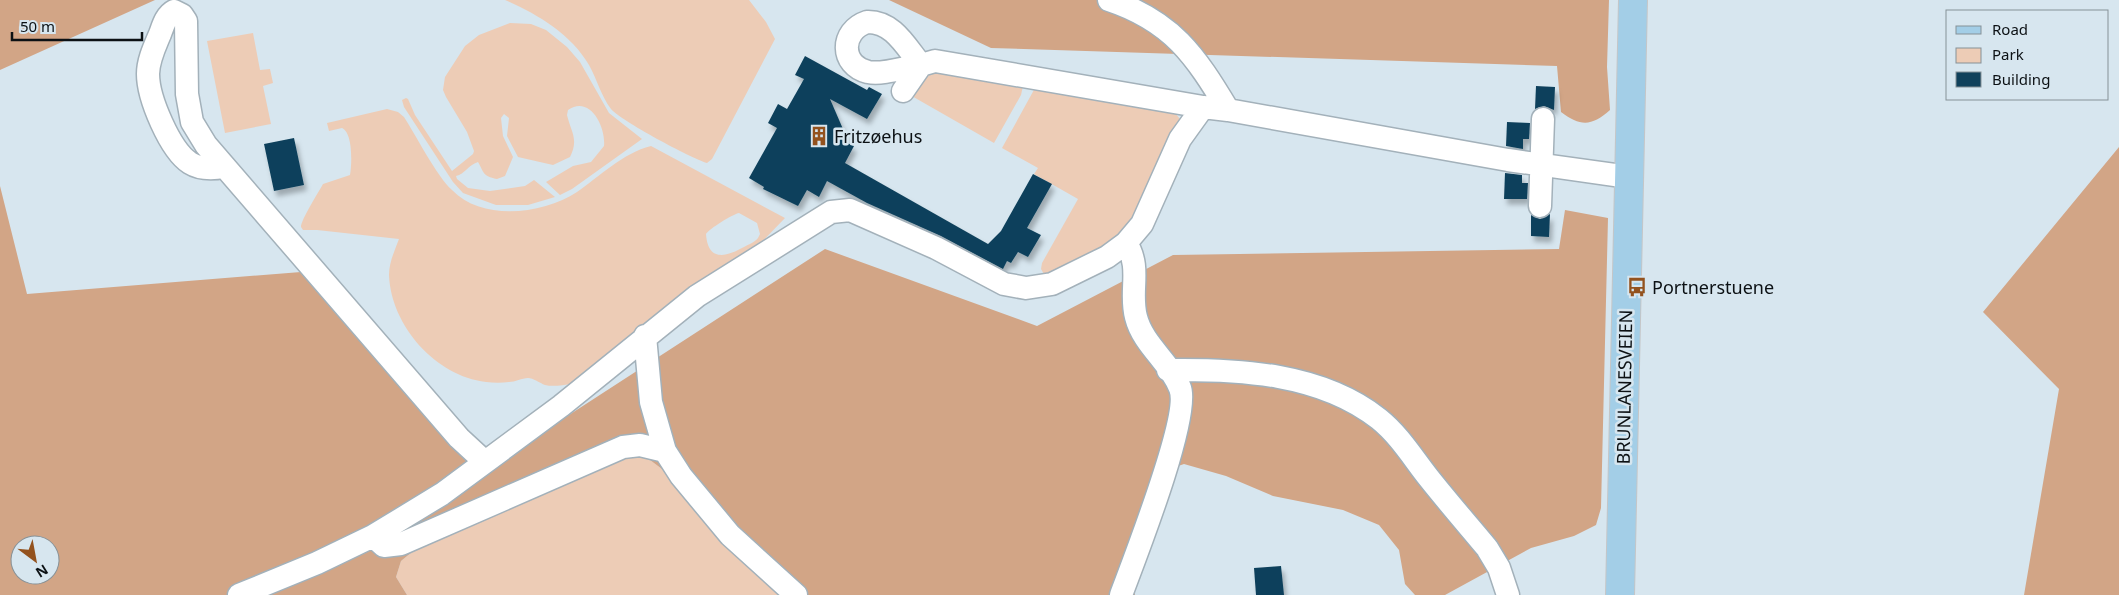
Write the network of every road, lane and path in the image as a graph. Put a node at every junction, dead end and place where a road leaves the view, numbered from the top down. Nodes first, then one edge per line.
1 (1109, 0) edge
2 (1633, 0) edge
3 (903, 92) dead end
4 (1203, 107) junction
5 (1228, 110) junction
6 (1543, 119) dead end
7 (1541, 164) junction
8 (224, 167) junction
9 (1629, 176) junction
10 (1540, 206) dead end
11 (1126, 243) junction
12 (645, 336) junction
13 (1168, 370) junction
14 (665, 451) junction
15 (485, 462) junction
16 (373, 536) junction
17 (240, 595) edge
18 (796, 595) edge
19 (1122, 595) edge
20 (1508, 595) edge
21 (1620, 595) edge

1 - 5 lane
2 - 9 main road, BRUNLANESVEIEN
3 - 4 lane
4 - 5 lane
4 - 11 lane
5 - 7 lane
6 - 7 lane
7 - 9 lane
7 - 10 lane
8 - 8 lane
8 - 15 lane
9 - 21 main road, BRUNLANESVEIEN
11 - 12 lane
11 - 13 lane
12 - 14 lane
12 - 15 lane
13 - 19 lane
13 - 20 lane
14 - 16 lane
14 - 18 lane
15 - 16 lane
16 - 17 lane

